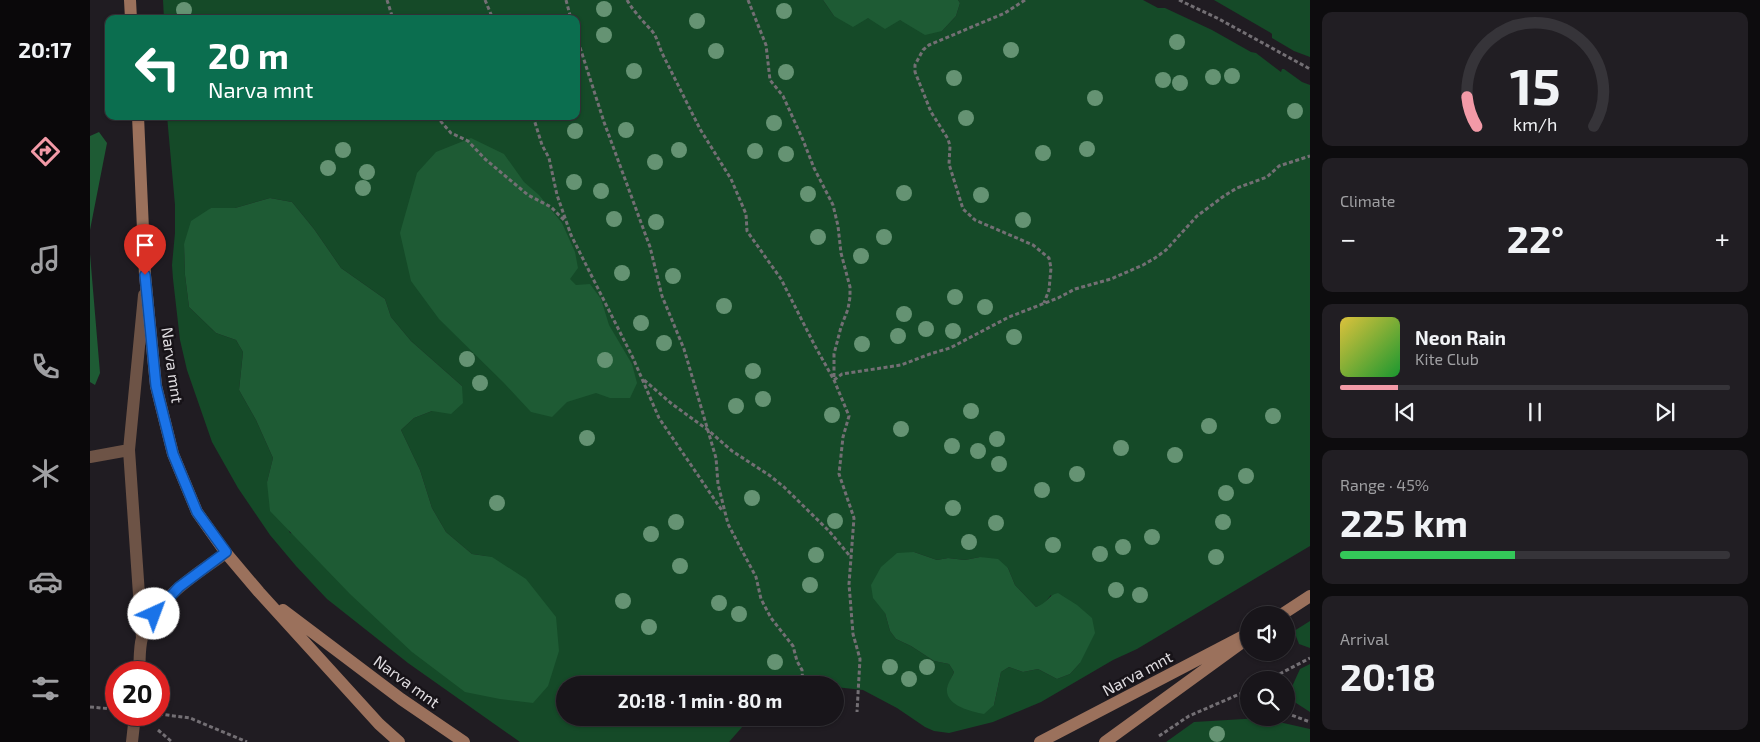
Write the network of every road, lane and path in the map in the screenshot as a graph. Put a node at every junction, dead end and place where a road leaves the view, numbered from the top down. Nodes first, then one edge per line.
1 (130, 0) edge
2 (386, 0) edge
3 (485, 0) edge
4 (566, 0) edge
5 (627, 0) edge
6 (748, 0) edge
7 (1025, 0) edge
8 (1179, 0) edge
9 (131, 15) edge
10 (392, 15) edge
11 (491, 15) edge
12 (570, 15) edge
13 (580, 47) edge
14 (1310, 69) edge
15 (138, 120) edge
16 (440, 120) edge
17 (534, 120) edge
18 (1310, 156) edge
19 (566, 224) junction
20 (145, 275) junction
21 (1044, 303) junction
22 (642, 378) junction
23 (834, 380) junction
24 (708, 430) junction
25 (129, 450) junction
26 (90, 457) edge
27 (726, 516) junction
28 (226, 552) junction
29 (850, 556) junction
30 (259, 592) junction
31 (1310, 596) edge
32 (1295, 606) edge
33 (142, 638) junction
34 (1240, 638) edge
35 (1240, 644) edge
36 (1310, 658) edge
37 (140, 661) edge
38 (1285, 671) edge
39 (802, 676) edge
40 (1240, 694) edge
41 (90, 707) edge
42 (105, 708) edge
43 (857, 712) dead end
44 (170, 715) edge
45 (1295, 716) edge
46 (1310, 722) edge
47 (134, 726) edge
48 (1158, 737) dead end
49 (132, 742) edge
50 (247, 742) edge
51 (399, 742) edge
52 (464, 742) edge
53 (1040, 742) edge
54 (1105, 742) edge

1 - 9 main road
2 - 10 path
3 - 11 path
4 - 12 path
5 - 23 path
6 - 23 path
7 - 21 path
8 - 14 path
13 - 24 path
15 - 20 main road, Narva mnt
16 - 19 path
17 - 19 path
18 - 21 path
19 - 22 path
20 - 25 lane
20 - 28 main road, Narva mnt
21 - 23 path
22 - 24 path
22 - 27 path
23 - 29 path
24 - 27 path
24 - 29 path
25 - 26 lane
25 - 33 lane
27 - 39 path
28 - 30 main road, Narva mnt
28 - 33 lane
29 - 43 path
30 - 51 main road, Narva mnt
30 - 52 main road, Narva mnt
31 - 32 main road
33 - 37 lane
34 - 53 main road, Narva mnt
35 - 54 main road, Narva mnt
36 - 38 path
40 - 48 path
41 - 42 path
44 - 50 path
45 - 46 path
47 - 49 lane

